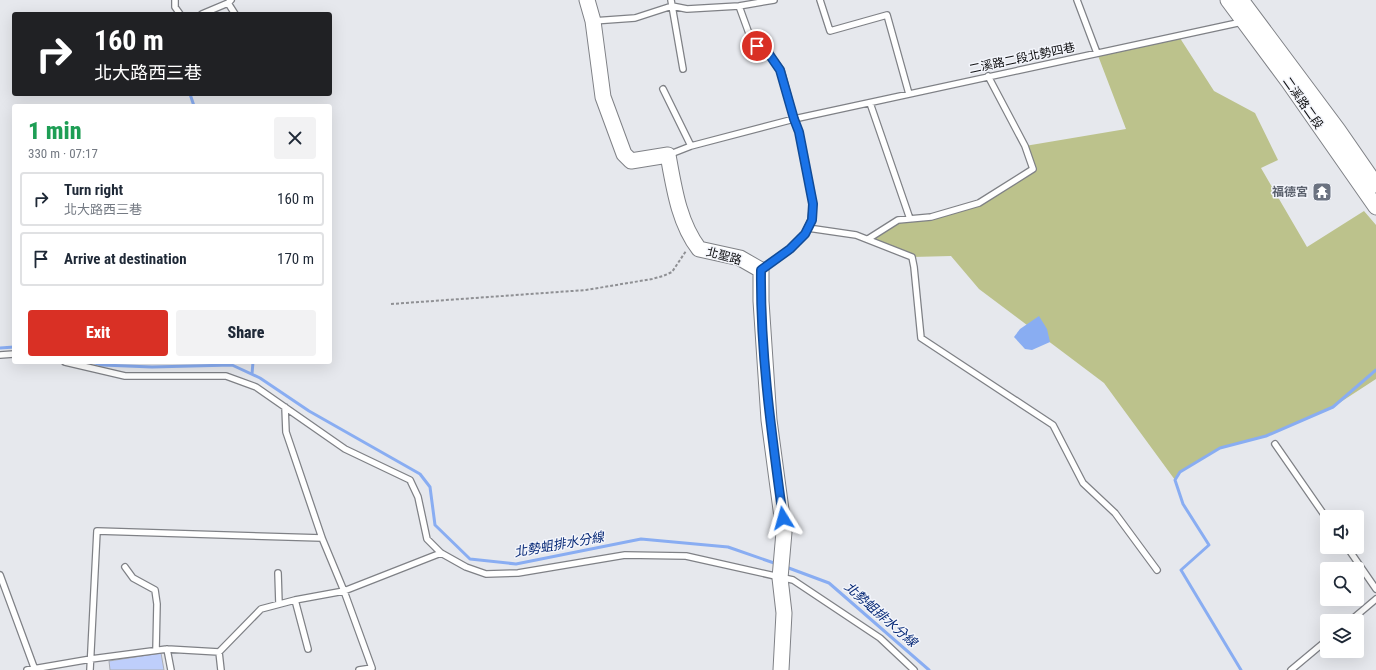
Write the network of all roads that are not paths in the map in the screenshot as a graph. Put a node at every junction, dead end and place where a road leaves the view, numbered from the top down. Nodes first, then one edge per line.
1 (174, 0) edge
2 (587, 0) edge
3 (774, 0) edge
4 (820, 0) edge
5 (1077, 0) edge
6 (1228, 0) edge
7 (1241, 0) edge
8 (230, 1) edge
9 (672, 3) edge
10 (739, 6) junction
11 (178, 12) edge
12 (206, 12) edge
13 (234, 12) edge
14 (1248, 19) junction
15 (593, 20) junction
16 (1097, 53) junction
17 (683, 68) dead end
18 (988, 76) junction
19 (663, 89) dead end
20 (909, 94) junction
21 (870, 103) junction
22 (794, 119) junction
23 (691, 146) junction
24 (668, 155) junction
25 (1376, 185) edge
26 (1376, 207) edge
27 (910, 219) junction
28 (808, 228) junction
29 (868, 239) junction
30 (761, 270) junction
31 (12, 354) edge
32 (0, 355) edge
33 (74, 364) edge
34 (285, 407) junction
35 (1274, 444) dead end
36 (1321, 510) edge
37 (322, 538) junction
38 (442, 553) junction
39 (1351, 554) edge
40 (125, 567) dead end
41 (781, 570) junction
42 (1157, 570) dead end
43 (278, 573) dead end
44 (0, 575) edge
45 (1376, 589) edge
46 (344, 591) junction
47 (1376, 599) edge
48 (296, 600) junction
49 (278, 604) junction
50 (1358, 614) edge
51 (1320, 646) edge
52 (167, 649) junction
53 (308, 649) dead end
54 (156, 650) junction
55 (219, 652) junction
56 (90, 659) junction
57 (35, 669) edge
58 (372, 669) edge
59 (27, 670) edge
60 (90, 670) edge
61 (171, 670) edge
62 (221, 670) edge
63 (359, 670) edge
64 (781, 670) edge
65 (914, 670) edge
66 (1291, 670) edge

1 - 11 lane
2 - 15 street
3 - 10 lane
4 - 20 lane
5 - 16 lane
6 - 14 street, 二溪路二段
7 - 14 street, 二溪路二段
8 - 12 lane
8 - 13 lane
9 - 10 lane
9 - 15 lane
9 - 17 lane
10 - 22 lane
14 - 16 lane, 二溪路二段北勢四巷
14 - 25 street, 二溪路二段
14 - 26 street, 二溪路二段
15 - 24 street
16 - 18 lane, 二溪路二段北勢四巷
18 - 20 lane, 二溪路二段北勢四巷
18 - 27 lane
19 - 23 lane
20 - 21 lane, 二溪路二段北勢四巷
21 - 22 lane, 二溪路二段北勢四巷
21 - 27 lane
22 - 23 lane, 二溪路二段北勢四巷
22 - 28 lane
23 - 24 lane, 二溪路二段北勢四巷
24 - 30 street, 北聖路
27 - 29 lane
28 - 29 lane
28 - 30 lane
29 - 42 lane
30 - 41 street
31 - 32 lane
33 - 34 lane
34 - 37 lane
34 - 38 lane
35 - 36 lane
37 - 46 lane
37 - 56 lane
38 - 41 lane
38 - 46 lane
39 - 45 lane
40 - 54 lane
41 - 64 street
41 - 65 lane
43 - 49 lane
44 - 57 lane
46 - 48 lane
46 - 58 lane
47 - 50 lane
48 - 49 lane
48 - 53 lane
49 - 55 lane
51 - 66 lane
52 - 54 lane
52 - 55 lane
52 - 61 lane
54 - 56 lane
55 - 62 lane
56 - 57 lane
56 - 60 lane
57 - 59 lane
58 - 63 lane

